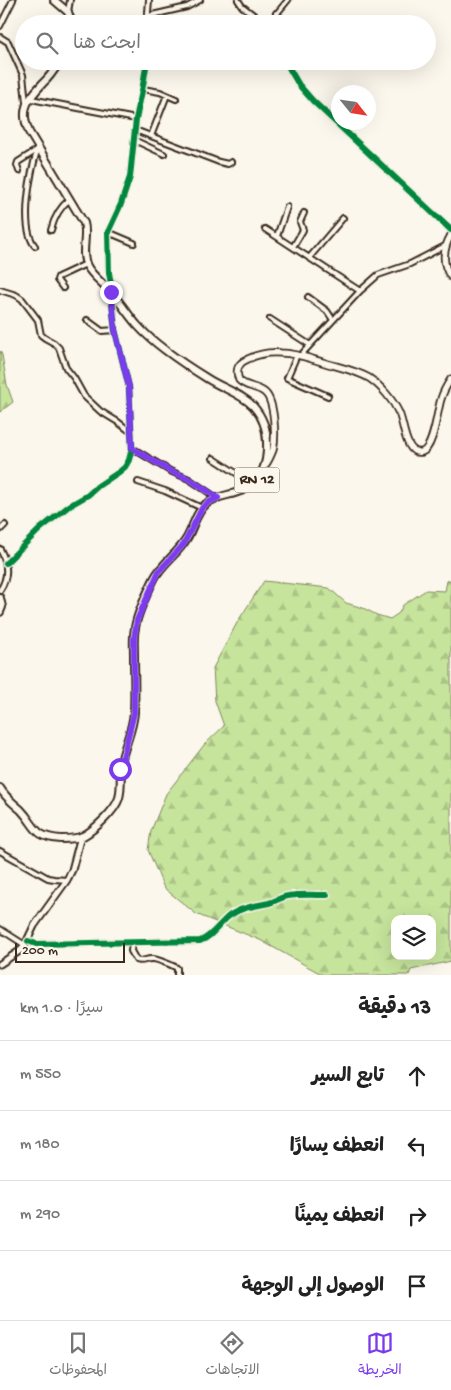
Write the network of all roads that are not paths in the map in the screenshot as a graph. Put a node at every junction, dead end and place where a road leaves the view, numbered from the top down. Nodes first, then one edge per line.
1 (13, 0) edge
2 (54, 0) edge
3 (70, 0) edge
4 (149, 0) edge
5 (200, 0) edge
6 (238, 0) edge
7 (288, 0) edge
8 (68, 12) junction
9 (276, 13) edge
10 (69, 15) edge
11 (148, 15) edge
12 (152, 15) edge
13 (254, 15) edge
14 (0, 26) edge
15 (0, 37) edge
16 (15, 57) edge
17 (21, 70) edge
18 (54, 70) edge
19 (146, 70) edge
20 (290, 70) edge
21 (143, 89) junction
22 (167, 94) junction
23 (176, 98) dead end
24 (28, 101) junction
25 (136, 119) junction
26 (135, 130) junction
27 (152, 136) junction
28 (134, 140) junction
29 (38, 149) junction
30 (164, 154) dead end
31 (232, 162) dead end
32 (19, 171) dead end
33 (70, 199) junction
34 (287, 207) dead end
35 (304, 213) dead end
36 (344, 218) dead end
37 (265, 229) dead end
38 (51, 230) dead end
39 (451, 230) edge
40 (108, 232) junction
41 (451, 235) edge
42 (276, 236) junction
43 (134, 243) dead end
44 (35, 246) dead end
45 (446, 246) junction
46 (293, 247) junction
47 (309, 258) junction
48 (86, 264) junction
49 (451, 277) edge
50 (63, 288) dead end
51 (0, 290) edge
52 (360, 291) junction
53 (112, 293) junction
54 (308, 297) dead end
55 (270, 319) dead end
56 (86, 320) dead end
57 (333, 320) junction
58 (115, 330) junction
59 (310, 345) junction
60 (299, 356) junction
61 (451, 379) edge
62 (328, 396) dead end
63 (131, 432) junction
64 (132, 448) junction
65 (213, 458) dead end
66 (264, 466) junction
67 (138, 482) dead end
68 (253, 484) junction
69 (218, 498) junction
70 (202, 508) junction
71 (5, 525) dead end
72 (0, 530) edge
73 (0, 549) edge
74 (6, 563) junction
75 (0, 590) edge
76 (0, 598) edge
77 (0, 612) edge
78 (0, 788) edge
79 (81, 836) junction
80 (0, 851) edge
81 (68, 880) junction
82 (327, 895) dead end
83 (0, 929) edge
84 (132, 942) junction
85 (26, 943) junction
86 (0, 964) edge
87 (177, 975) edge

1 - 14 street
2 - 8 main road
3 - 8 street
4 - 11 street
5 - 12 street
6 - 13 street
7 - 9 street
8 - 10 main road
15 - 16 street
17 - 24 street
18 - 24 main road
19 - 21 street
20 - 39 street
21 - 22 street
21 - 25 street
22 - 23 street
22 - 27 street
24 - 25 street
24 - 29 main road
25 - 26 street
26 - 27 street
26 - 28 street
27 - 31 street
28 - 30 street
28 - 40 street
29 - 32 street
29 - 33 main road
29 - 44 street
33 - 38 street
33 - 48 main road
34 - 42 street
35 - 46 street
36 - 47 street
37 - 42 street
40 - 43 street
40 - 53 street
41 - 45 main road
42 - 46 street
45 - 49 main road
45 - 52 street
46 - 47 street
47 - 52 street
48 - 50 street
48 - 53 main road, RN 12
51 - 63 street
52 - 57 street
53 - 58 street
53 - 66 main road, RN 12
54 - 57 street
55 - 59 street
56 - 58 street
57 - 59 street
58 - 63 street
59 - 60 street
60 - 61 main road
60 - 62 street
60 - 66 main road
63 - 64 street
64 - 69 street
64 - 74 street
65 - 68 street
66 - 68 main road, RN 12
67 - 70 street
68 - 69 main road, RN 12
69 - 70 main road, RN 12
70 - 79 main road
71 - 72 street
73 - 74 street
74 - 75 street
76 - 77 main road
78 - 79 main road
79 - 81 street
80 - 81 street
81 - 85 street
82 - 84 street
83 - 85 street
84 - 85 street
84 - 87 street
85 - 86 street

